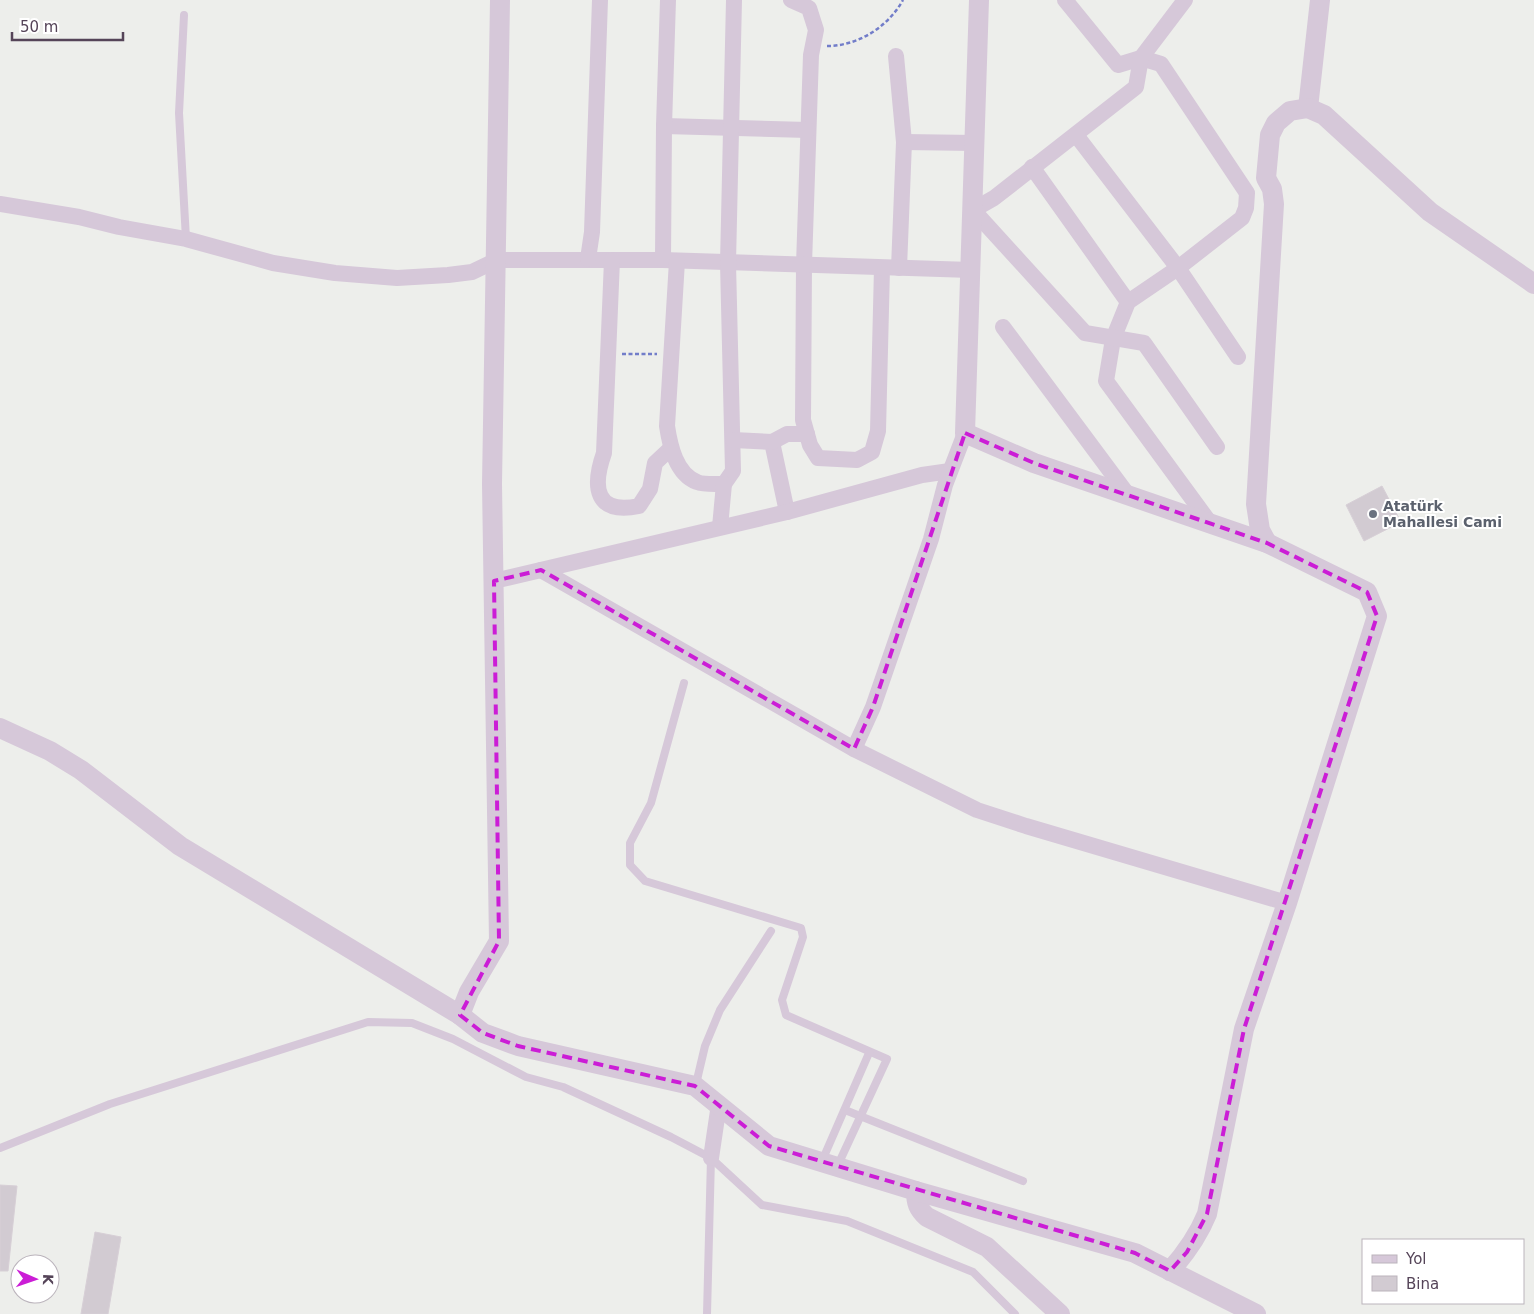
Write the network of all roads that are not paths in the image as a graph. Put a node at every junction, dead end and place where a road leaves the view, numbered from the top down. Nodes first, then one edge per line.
1 (500, 0) edge
2 (600, 0) edge
3 (668, 0) edge
4 (734, 0) edge
5 (790, 0) edge
6 (979, 0) edge
7 (1065, 0) edge
8 (1185, 0) edge
9 (1320, 0) edge
10 (813, 4) edge
11 (184, 15) dead end
12 (896, 56) dead end
13 (1141, 58) junction
14 (1308, 108) junction
15 (664, 126) junction
16 (731, 128) junction
17 (808, 130) junction
18 (1076, 135) junction
19 (904, 142) junction
20 (975, 143) junction
21 (1032, 167) junction
22 (0, 204) edge
23 (973, 210) junction
24 (186, 238) junction
25 (588, 259) junction
26 (496, 260) junction
27 (612, 260) junction
28 (670, 261) junction
29 (728, 263) junction
30 (804, 265) junction
31 (890, 268) junction
32 (1178, 268) junction
33 (971, 270) junction
34 (1534, 284) edge
35 (1128, 302) junction
36 (1003, 327) dead end
37 (1113, 339) junction
38 (1238, 357) dead end
39 (965, 433) junction
40 (807, 434) junction
41 (733, 440) junction
42 (772, 442) junction
43 (1217, 447) dead end
44 (670, 449) junction
45 (950, 471) junction
46 (724, 484) junction
47 (1128, 495) junction
48 (787, 512) junction
49 (1210, 524) junction
50 (720, 526) junction
51 (1267, 543) junction
52 (541, 570) junction
53 (494, 581) junction
54 (684, 683) dead end
55 (0, 728) edge
56 (854, 749) junction
57 (1287, 903) junction
58 (771, 931) dead end
59 (460, 1015) junction
60 (870, 1053) junction
61 (696, 1086) junction
62 (719, 1104) junction
63 (845, 1110) junction
64 (861, 1116) junction
65 (0, 1148) edge
66 (711, 1158) junction
67 (829, 1165) junction
68 (1022, 1181) dead end
69 (916, 1192) junction
70 (1170, 1271) junction
71 (707, 1314) edge
72 (1015, 1314) edge
73 (1060, 1314) edge
74 (1256, 1314) edge

1 - 26 street
2 - 25 street
3 - 15 street
4 - 16 street
5 - 10 street
6 - 20 street
7 - 13 street
8 - 13 street
9 - 14 street
10 - 17 street
11 - 24 lane
12 - 19 street
13 - 18 street
13 - 32 street
14 - 34 street
14 - 51 street
15 - 16 street
15 - 28 street
16 - 17 street
16 - 29 street
17 - 30 street
18 - 21 street
18 - 32 street
19 - 20 street
19 - 31 street
20 - 23 street
21 - 23 street
21 - 35 street
22 - 24 street
23 - 33 street
23 - 37 street
24 - 26 street
25 - 26 street
25 - 27 street
26 - 53 street
27 - 28 street
27 - 44 street
28 - 29 street
28 - 44 street
29 - 30 street
29 - 41 street
30 - 31 street
30 - 40 street
31 - 33 street
31 - 40 street
32 - 35 street
32 - 38 street
33 - 39 street
35 - 37 street
36 - 47 street
37 - 43 street
37 - 49 street
39 - 45 street
39 - 47 street
40 - 42 street
41 - 42 street
41 - 46 street
42 - 48 street
44 - 46 street
45 - 48 street
45 - 56 street
46 - 50 street
47 - 49 street
48 - 50 street
49 - 51 street
50 - 52 street
51 - 57 street
52 - 53 street
52 - 56 street
53 - 59 street
54 - 60 lane
55 - 59 street
56 - 57 street
57 - 70 street
58 - 61 lane
59 - 61 street
60 - 63 lane
60 - 64 lane
61 - 62 street
62 - 66 street
62 - 67 street
63 - 64 lane
63 - 67 lane
64 - 67 lane
64 - 68 lane
65 - 66 lane
66 - 71 lane
66 - 72 lane
67 - 69 street
69 - 70 street
69 - 73 street
70 - 74 street

